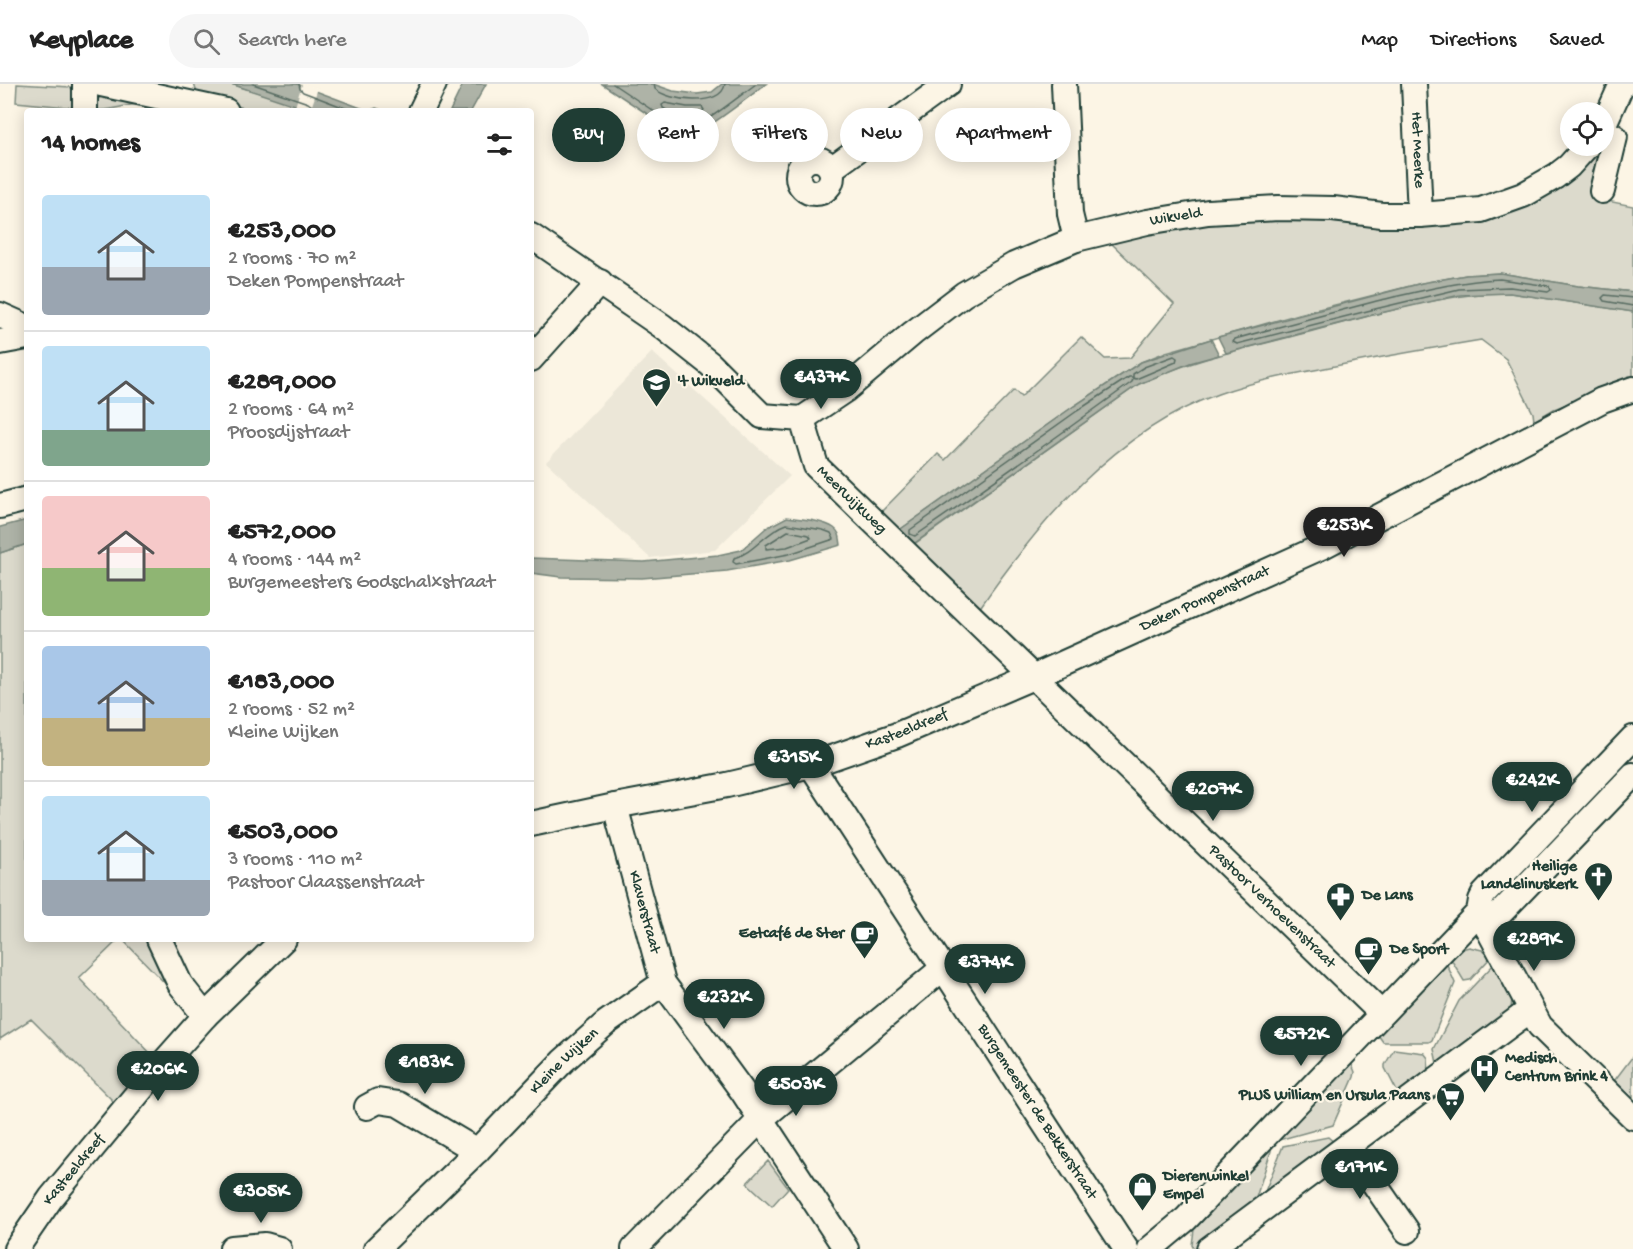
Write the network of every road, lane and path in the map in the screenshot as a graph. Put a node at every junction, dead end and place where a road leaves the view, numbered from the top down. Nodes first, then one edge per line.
1 (85, 84) edge
2 (434, 84) edge
3 (948, 84) edge
4 (1064, 84) edge
5 (1414, 84) edge
6 (1623, 84) edge
7 (113, 85) edge
8 (178, 92) edge
9 (1614, 103) edge
10 (85, 108) edge
11 (212, 108) edge
12 (422, 108) edge
13 (1578, 156) edge
14 (1610, 156) edge
15 (831, 169) dead end
16 (1602, 191) dead end
17 (1419, 215) junction
18 (534, 238) edge
19 (1076, 239) junction
20 (600, 282) junction
21 (0, 315) edge
22 (24, 326) edge
23 (24, 338) edge
24 (0, 342) edge
25 (534, 356) edge
26 (1633, 388) edge
27 (802, 419) junction
28 (24, 500) edge
29 (0, 506) edge
30 (1033, 677) junction
31 (1633, 738) edge
32 (811, 765) junction
33 (1633, 775) edge
34 (615, 806) junction
35 (534, 823) edge
36 (1483, 920) junction
37 (160, 942) edge
38 (281, 942) edge
39 (942, 969) junction
40 (663, 983) junction
41 (1530, 1010) junction
42 (1381, 1013) junction
43 (205, 1016) junction
44 (367, 1107) dead end
45 (1633, 1117) edge
46 (760, 1119) junction
47 (1348, 1146) junction
48 (477, 1151) junction
49 (1407, 1231) dead end
50 (232, 1248) edge
51 (16, 1249) edge
52 (279, 1249) edge
53 (376, 1249) edge
54 (634, 1249) edge
55 (846, 1249) edge
56 (1126, 1249) edge
57 (1150, 1249) edge
58 (1209, 1249) edge

1 - 10 street
2 - 12 street
3 - 15 street
4 - 19 street
5 - 17 street, Het Meerke
6 - 9 street
7 - 8 street
8 - 11 street
13 - 17 street, Wikveld
14 - 16 street
17 - 19 street, Wikveld
18 - 20 street
19 - 27 street, Wikveld
20 - 25 street
20 - 27 street
21 - 22 street
23 - 24 street
26 - 30 street, Deken Pompenstraat
27 - 30 street, Meerwijkweg
28 - 29 street
30 - 32 street, Kasteeldreef
30 - 42 street, Pastoor Verhoevenstraat
31 - 36 street
32 - 34 street, Kasteeldreef
32 - 39 street, Burgemeester de Bekkerstraat
33 - 36 street
34 - 35 street, Kasteeldreef
34 - 40 street, Klaverstraat
36 - 41 street
36 - 42 street
37 - 43 street
38 - 43 street, Kasteeldreef
39 - 46 street
39 - 56 street, Burgemeester de Bekkerstraat
40 - 46 street, Klaverstraat
40 - 48 street, Kleine Wijken
41 - 45 street
41 - 47 street
42 - 57 street
43 - 51 street, Kasteeldreef
44 - 48 street
46 - 54 street
46 - 55 street, Klaverstraat
47 - 49 street
47 - 58 street
48 - 53 street, Kleine Wijken
50 - 52 street

